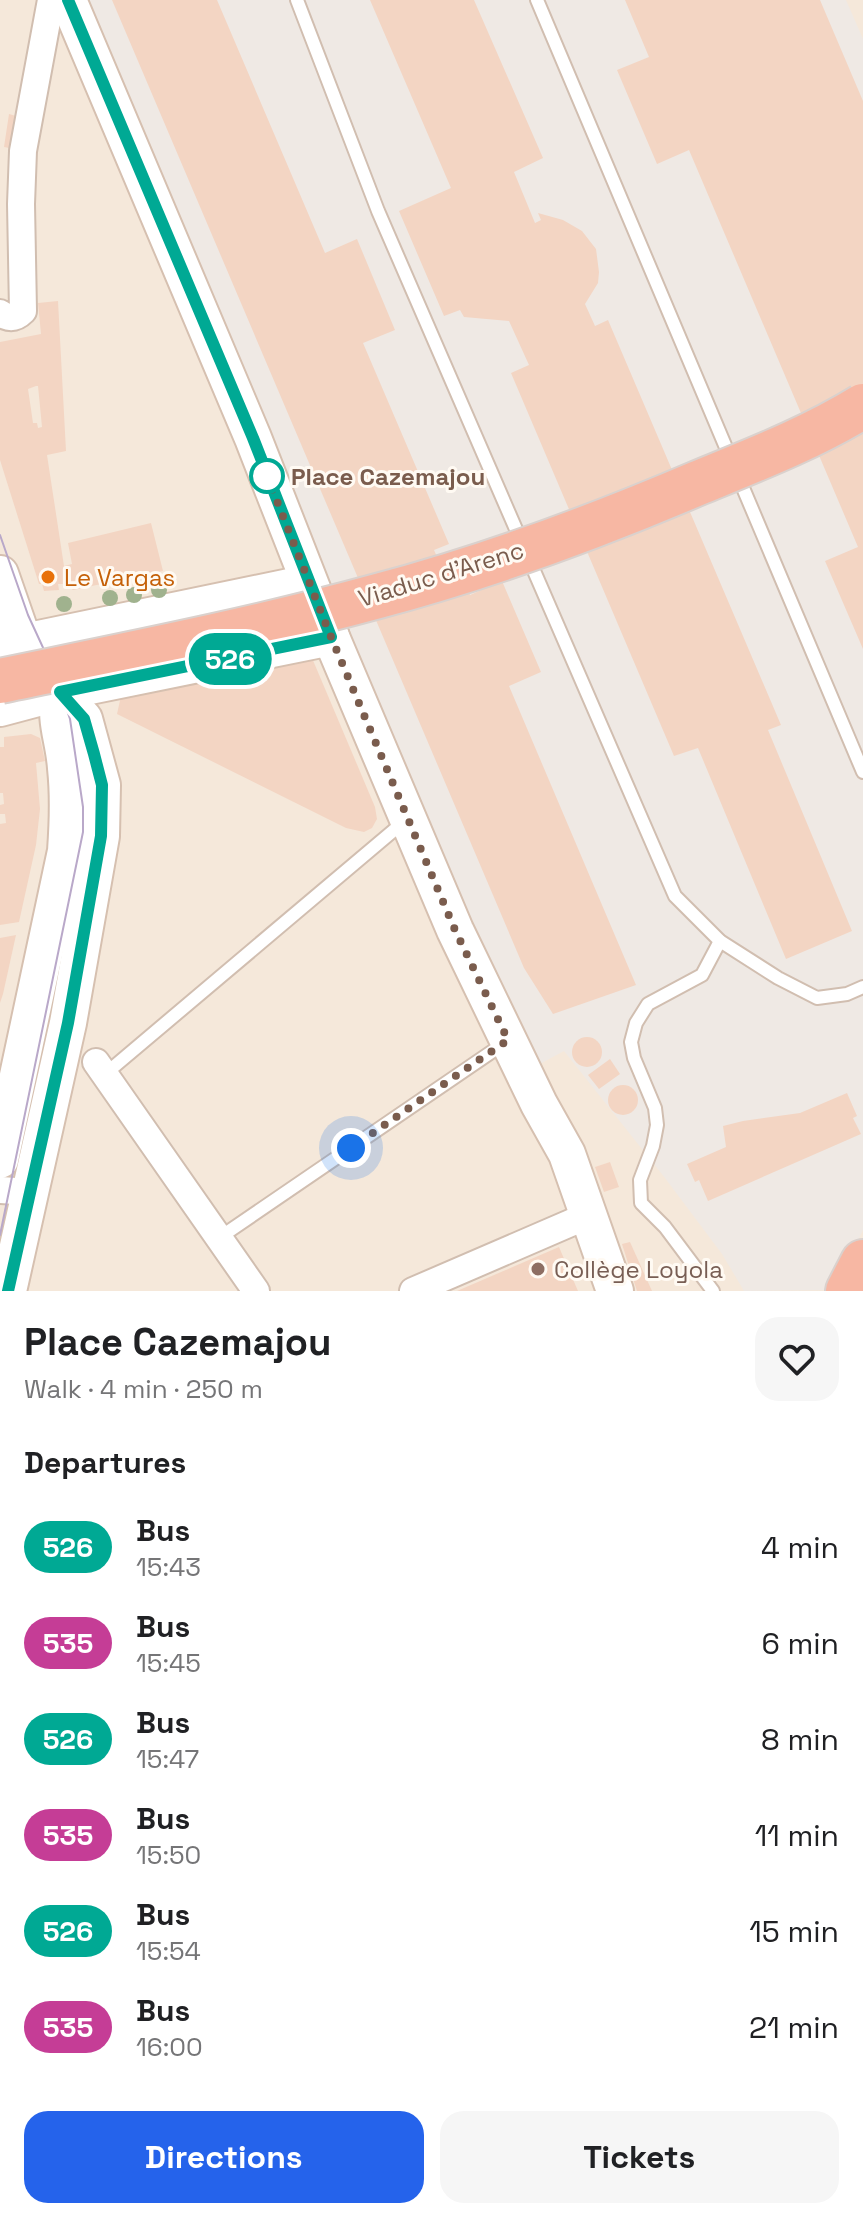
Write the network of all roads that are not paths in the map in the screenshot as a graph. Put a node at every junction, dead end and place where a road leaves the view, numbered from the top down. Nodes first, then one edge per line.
1 (51, 0) edge
2 (68, 0) edge
3 (297, 0) edge
4 (527, 0) edge
5 (537, 0) edge
6 (543, 20) junction
7 (0, 313) edge
8 (863, 406) edge
9 (0, 574) edge
10 (309, 583) junction
11 (331, 637) junction
12 (12, 645) edge
13 (0, 681) edge
14 (60, 692) junction
15 (0, 708) edge
16 (863, 772) edge
17 (408, 818) junction
18 (720, 941) junction
19 (863, 987) edge
20 (508, 1040) junction
21 (100, 1068) joint
22 (0, 1160) edge
23 (15, 1191) edge
24 (589, 1215) junction
25 (219, 1238) junction
26 (863, 1262) edge
27 (8, 1291) edge
28 (256, 1291) edge
29 (413, 1291) edge
30 (615, 1291) edge
31 (713, 1291) edge
32 (848, 1291) edge

1 - 7 street
2 - 10 street
3 - 18 lane
4 - 6 lane
5 - 6 lane
6 - 16 lane
8 - 13 highway, Viaduc d'Arenc, bridge
9 - 12 street
10 - 11 street
10 - 12 street
11 - 14 street
11 - 17 street
12 - 14 street
14 - 15 street
14 - 22 street
14 - 23 street
17 - 20 street
17 - 21 lane
18 - 19 lane
18 - 31 lane
20 - 24 street
20 - 25 lane
21 - 25 street
23 - 27 street
24 - 29 street
24 - 30 street
25 - 28 street
26 - 32 highway

